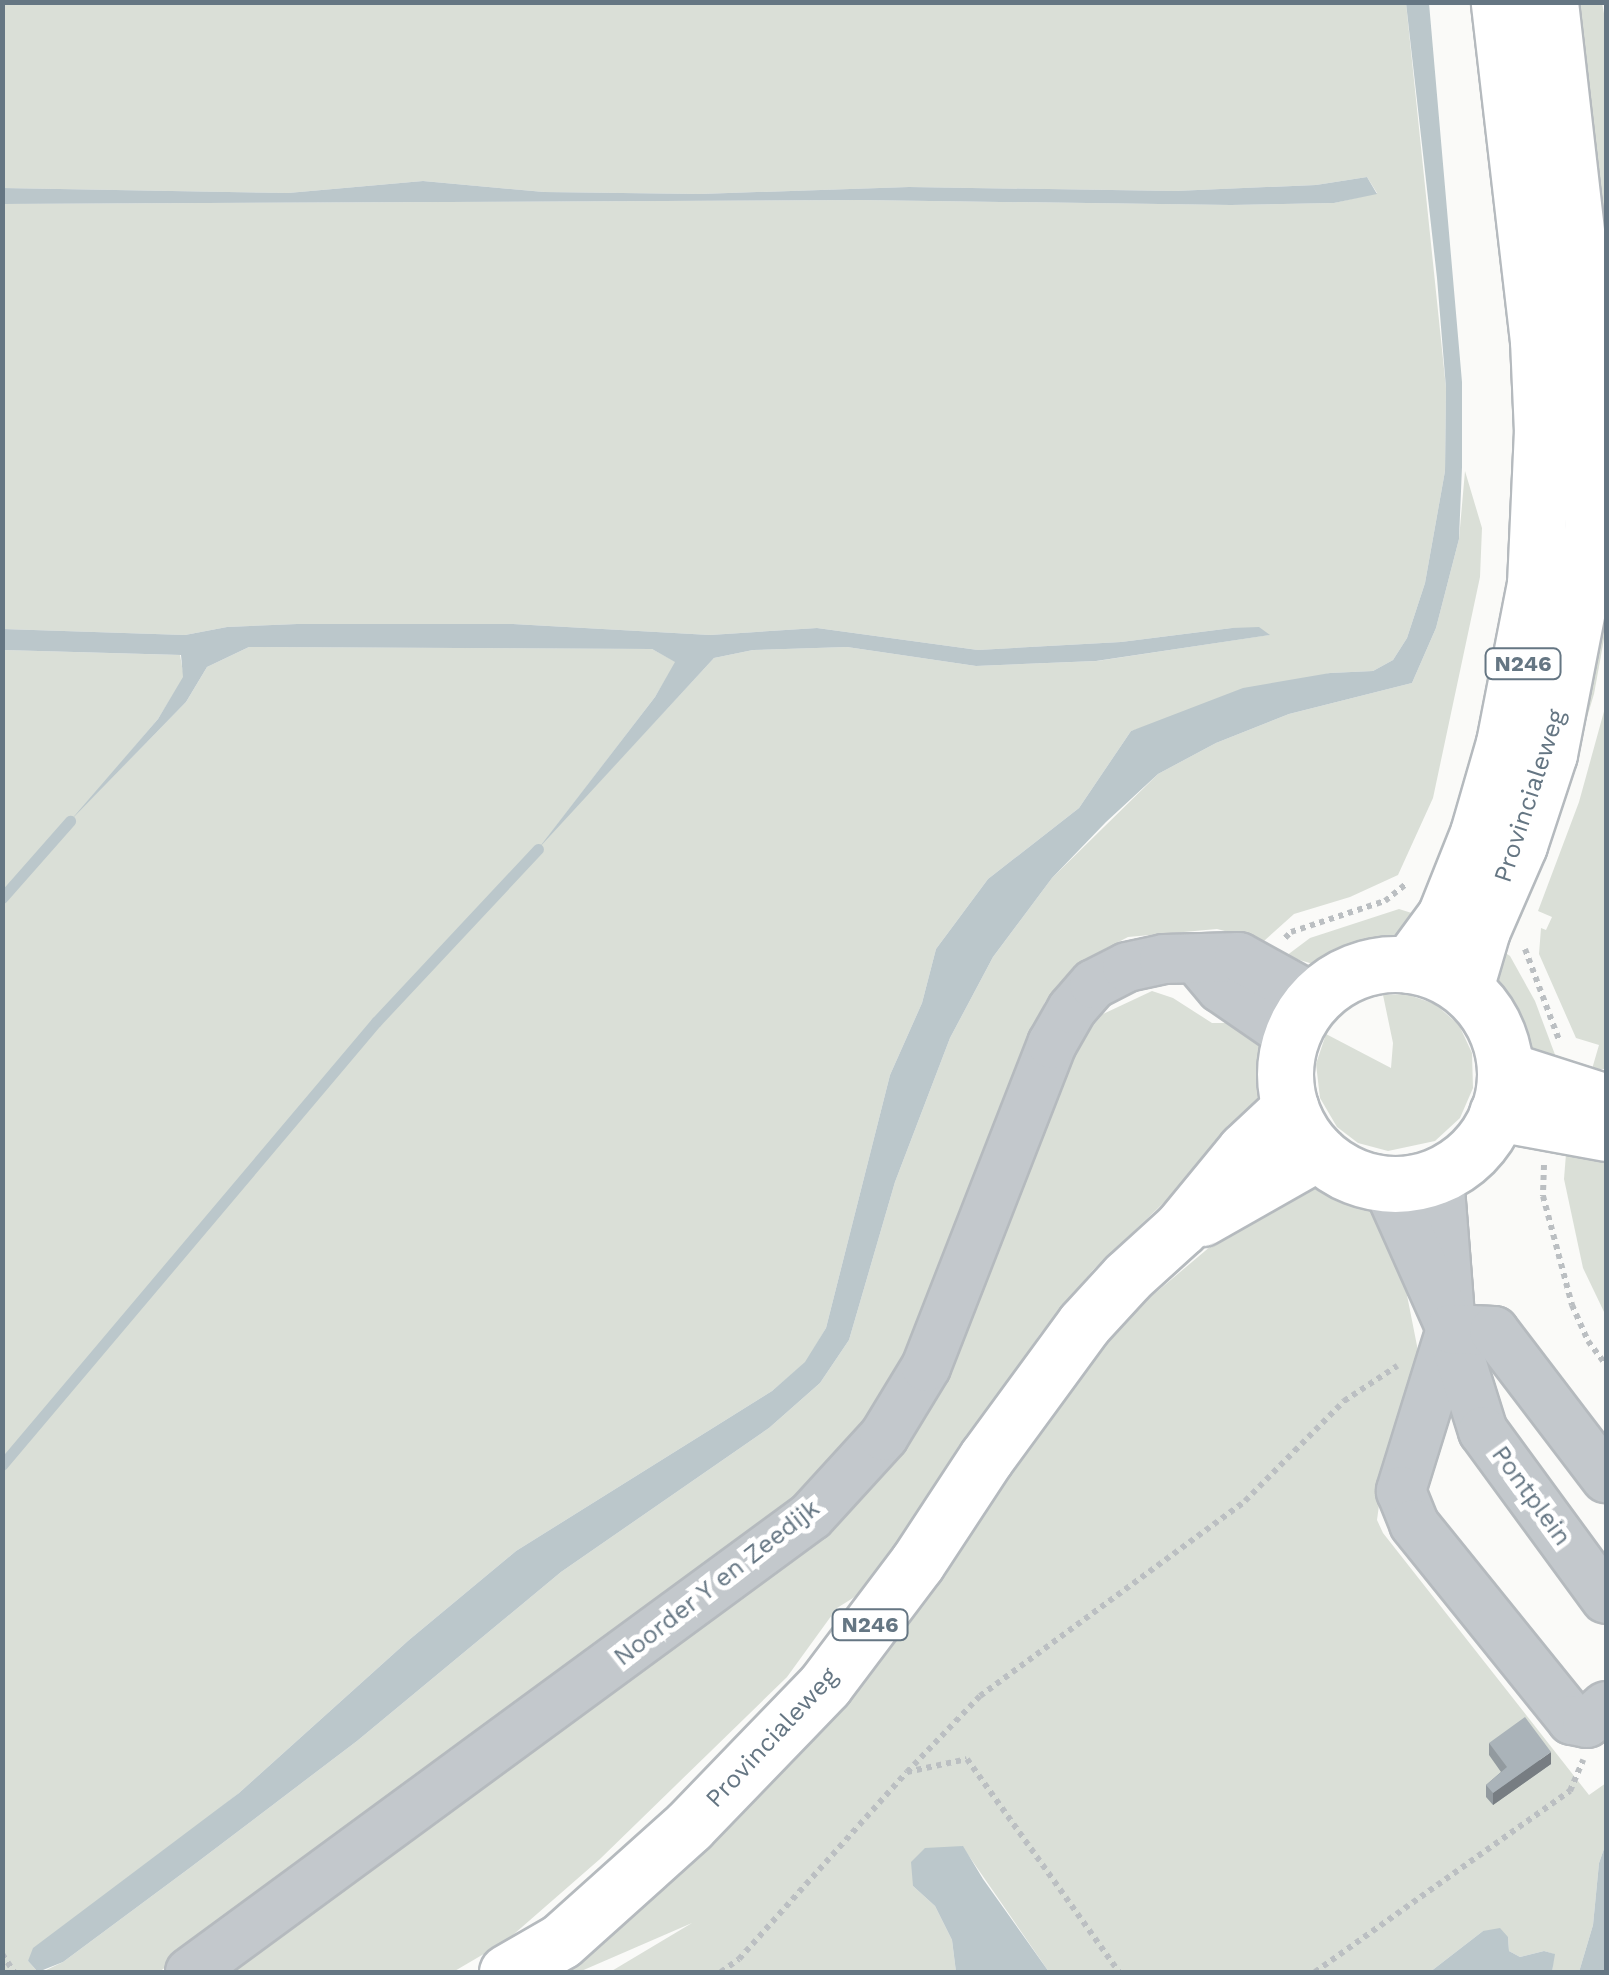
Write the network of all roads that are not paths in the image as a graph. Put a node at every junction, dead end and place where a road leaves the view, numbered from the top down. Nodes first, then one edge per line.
1 (1499, 2) edge
2 (1550, 2) edge
3 (1598, 335) edge
4 (1538, 340) junction
5 (1199, 962) junction
6 (1409, 965) junction
7 (1465, 988) junction
8 (1303, 1018) junction
9 (1502, 1092) junction
10 (1606, 1101) edge
11 (1304, 1130) junction
12 (1606, 1133) edge
13 (1413, 1180) junction
14 (1451, 1330) junction
15 (1606, 1478) edge
16 (1606, 1598) edge
17 (1606, 1706) edge
18 (190, 1972) edge
19 (506, 1972) edge

1 - 4 main road, Provincialeweg / N246
2 - 3 main road, Provincialeweg / N246
3 - 4 street
3 - 7 main road, Provincialeweg / N246
4 - 6 main road, Provincialeweg / N246
5 - 8 street
5 - 8 street, Noorder Y en Zeedijk
5 - 18 street, Noorder Y en Zeedijk
6 - 7 main road
6 - 8 main road
7 - 9 main road
8 - 11 main road
9 - 10 main road
9 - 12 main road
9 - 13 main road
11 - 13 main road
11 - 19 main road, Provincialeweg / N246
13 - 14 street, Pontplein
14 - 15 street
14 - 16 street, Pontplein
14 - 17 street

